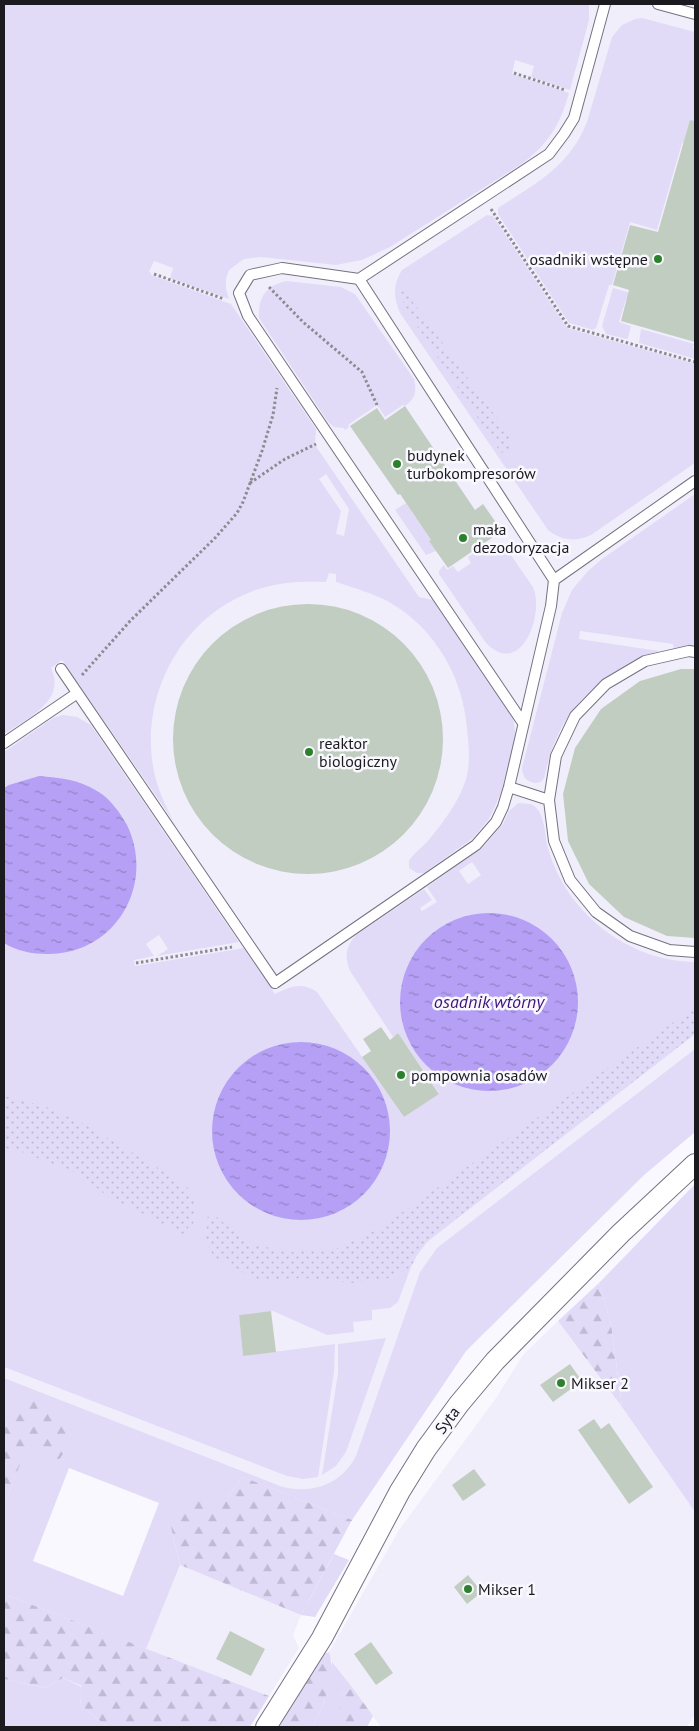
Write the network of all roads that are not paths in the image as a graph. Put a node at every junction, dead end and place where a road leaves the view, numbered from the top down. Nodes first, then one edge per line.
1 (605, 4) edge
2 (658, 4) edge
3 (695, 14) edge
4 (359, 279) junction
5 (695, 481) edge
6 (554, 580) junction
7 (695, 652) edge
8 (60, 669) dead end
9 (76, 694) junction
10 (523, 723) junction
11 (4, 743) edge
12 (509, 788) junction
13 (549, 800) junction
14 (695, 952) edge
15 (695, 1164) edge
16 (266, 1727) edge

1 - 4 lane
2 - 3 lane
4 - 6 lane
4 - 10 lane
5 - 6 lane
6 - 10 lane
7 - 13 lane
8 - 9 lane
9 - 11 lane
9 - 12 lane
10 - 12 lane
12 - 13 lane
13 - 14 lane
15 - 16 street, Syta

